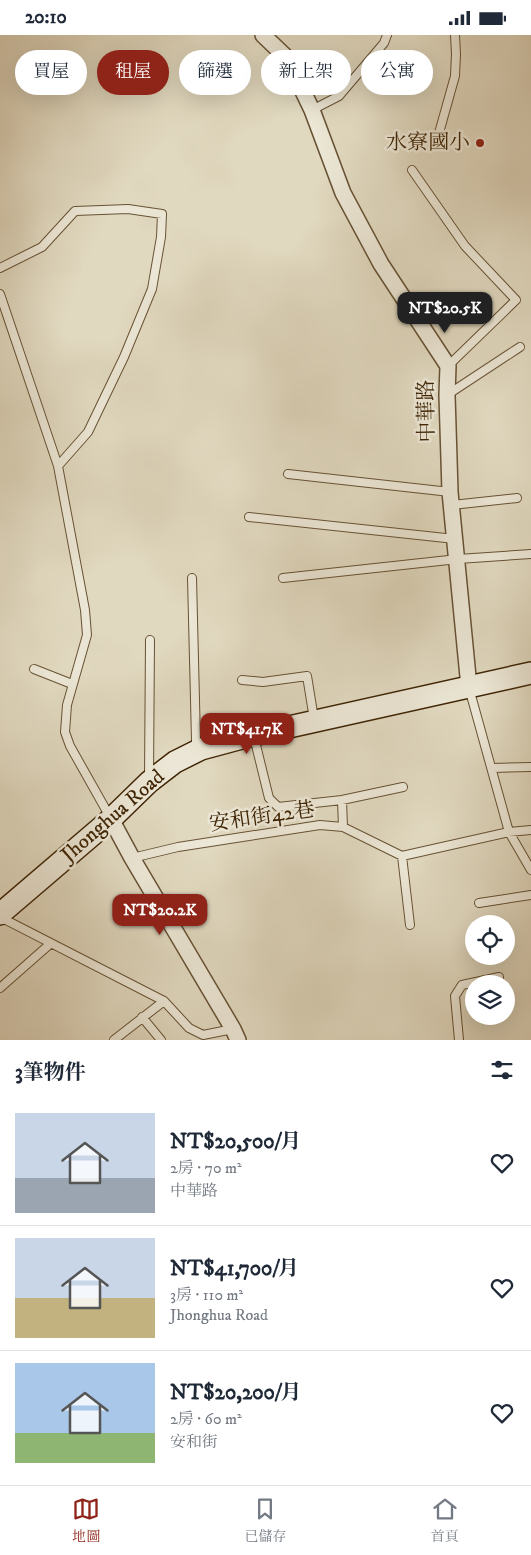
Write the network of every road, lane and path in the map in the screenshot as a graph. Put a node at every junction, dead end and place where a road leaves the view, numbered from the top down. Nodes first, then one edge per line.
1 (263, 35) edge
2 (388, 35) edge
3 (455, 35) edge
4 (312, 111) junction
5 (439, 133) dead end
6 (412, 170) dead end
7 (0, 268) edge
8 (0, 294) edge
9 (520, 347) dead end
10 (448, 366) junction
11 (447, 395) junction
12 (58, 465) junction
13 (288, 474) dead end
14 (517, 498) dead end
15 (451, 499) junction
16 (250, 517) dead end
17 (455, 539) junction
18 (531, 554) edge
19 (458, 559) junction
20 (192, 578) dead end
21 (283, 578) dead end
22 (150, 640) dead end
23 (34, 669) dead end
24 (531, 673) edge
25 (242, 680) dead end
26 (72, 684) junction
27 (469, 687) junction
28 (314, 721) junction
29 (253, 735) junction
30 (200, 749) junction
31 (531, 767) edge
32 (492, 768) junction
33 (149, 782) junction
34 (403, 787) dead end
35 (342, 801) junction
36 (111, 819) junction
37 (343, 827) junction
38 (531, 830) edge
39 (509, 832) junction
40 (402, 855) junction
41 (132, 858) junction
42 (531, 870) edge
43 (531, 895) edge
44 (479, 903) dead end
45 (0, 916) edge
46 (410, 925) dead end
47 (50, 944) junction
48 (465, 984) edge
49 (0, 988) edge
50 (164, 1001) junction
51 (142, 1017) junction
52 (236, 1034) edge
53 (200, 1037) edge
54 (114, 1040) edge
55 (161, 1040) edge
56 (459, 1040) edge

1 - 4 street, 中華路
2 - 4 lane
3 - 5 lane
4 - 10 street, 中華路
6 - 10 lane
7 - 12 lane
8 - 12 lane
9 - 11 lane
10 - 11 street, 中華路
11 - 15 street, 中華路
12 - 26 lane
13 - 15 lane
14 - 15 lane
15 - 17 street, 中華路
16 - 17 lane
17 - 19 street, 中華路
18 - 19 lane
19 - 21 lane
19 - 27 street, 中華路
20 - 30 lane
22 - 33 lane
23 - 26 lane
24 - 27 street, Jhonghua Road
25 - 28 lane
26 - 36 lane
27 - 28 street, Jhonghua Road
27 - 32 lane
28 - 29 street, Jhonghua Road
29 - 30 street, Jhonghua Road
29 - 35 lane, 安和街42巷
30 - 33 street, Jhonghua Road
31 - 32 lane
32 - 39 lane
33 - 36 street, Jhonghua Road
34 - 35 lane, 安和街42巷
35 - 37 lane
36 - 41 street
36 - 45 street, Jhonghua Road
37 - 40 lane, 安和街42巷
37 - 41 lane, 安和街42巷
38 - 39 lane
39 - 40 lane
39 - 42 lane
40 - 46 lane
41 - 52 street
43 - 44 lane
45 - 47 lane
47 - 49 lane
47 - 50 lane
48 - 56 lane
50 - 51 lane
50 - 53 lane
51 - 54 lane
51 - 55 lane
52 - 53 lane

